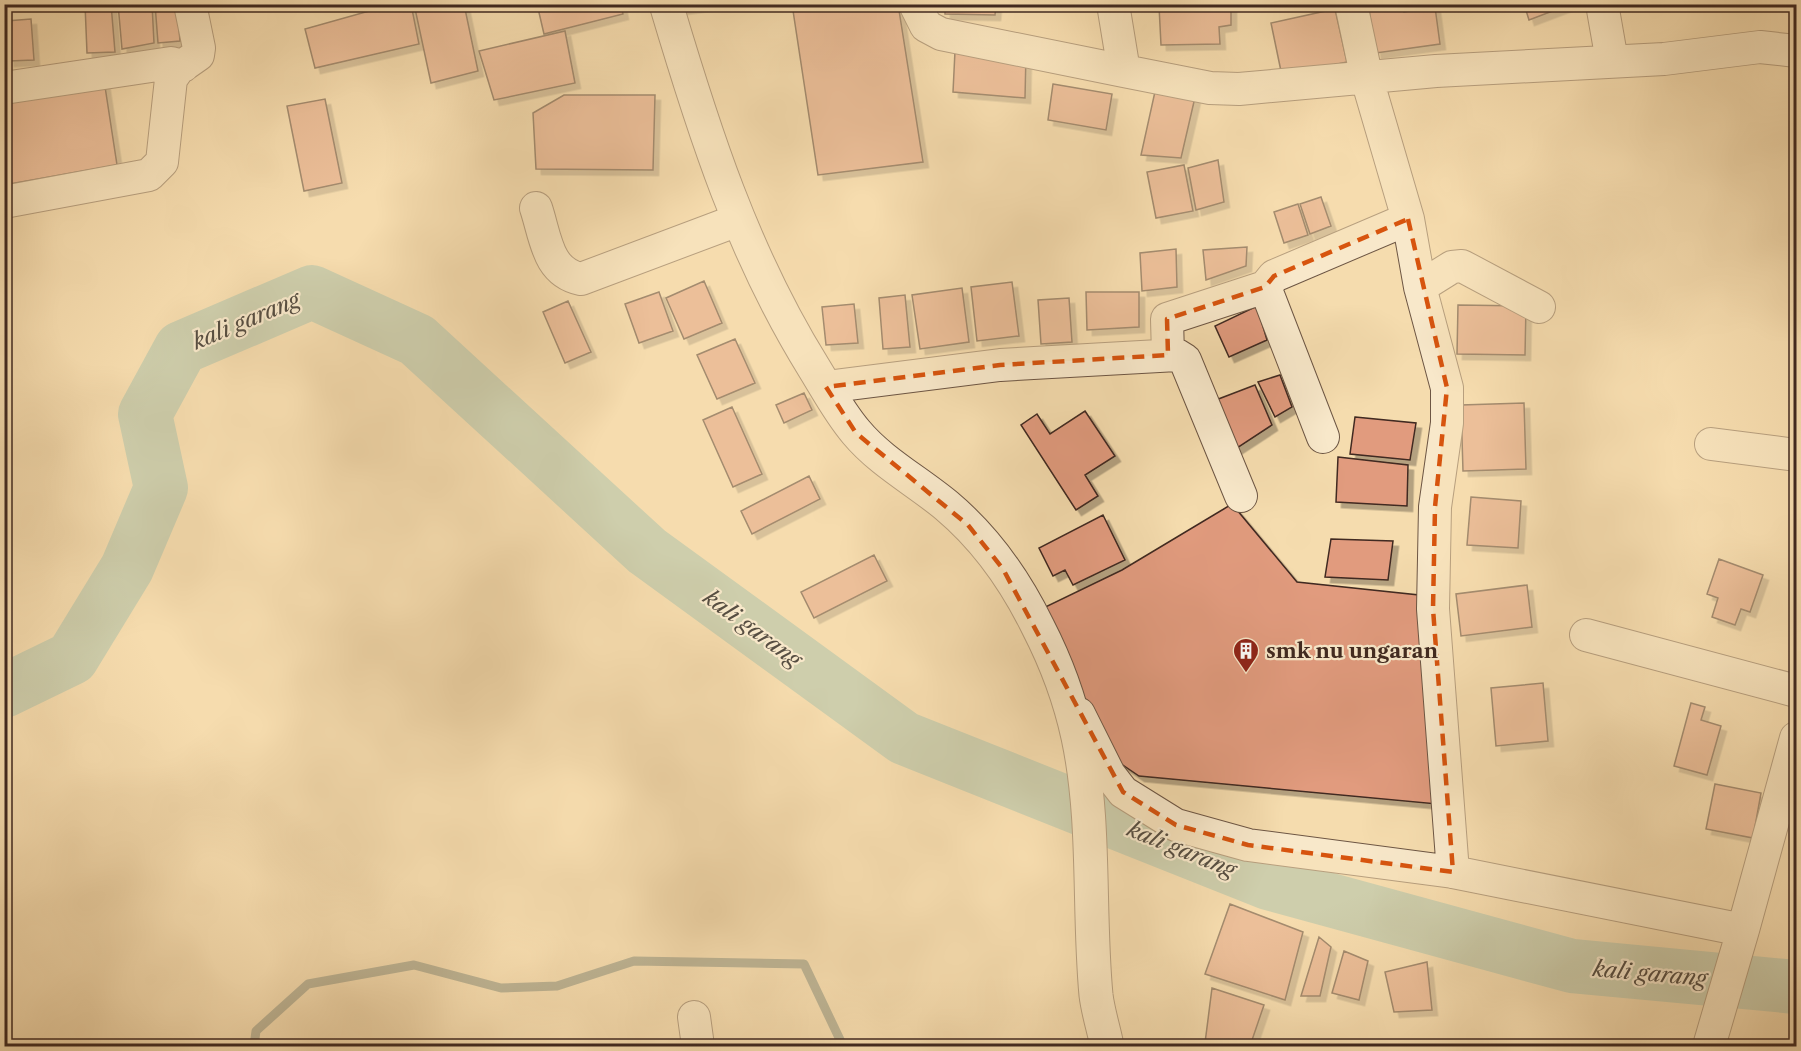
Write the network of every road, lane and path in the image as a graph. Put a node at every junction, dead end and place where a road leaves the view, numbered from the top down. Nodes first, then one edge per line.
1 (190, 4) edge
2 (666, 4) edge
3 (915, 4) edge
4 (1113, 4) edge
5 (1351, 4) edge
6 (1602, 4) edge
7 (1797, 51) edge
8 (1612, 61) junction
9 (183, 66) junction
10 (1124, 71) junction
11 (1367, 79) junction
12 (4, 88) edge
13 (4, 202) edge
14 (536, 208) dead end
15 (1408, 219) junction
16 (738, 220) junction
17 (1265, 286) junction
18 (1420, 287) junction
19 (1539, 307) dead end
20 (1168, 355) junction
21 (826, 387) junction
22 (1323, 437) dead end
23 (1711, 444) dead end
24 (1797, 455) edge
25 (1241, 496) dead end
26 (1586, 635) dead end
27 (1053, 662) junction
28 (1797, 691) edge
29 (1797, 738) edge
30 (1454, 872) junction
31 (1740, 943) junction
32 (1107, 1047) edge
33 (1709, 1047) edge

1 - 9 street
2 - 16 street
3 - 10 street
4 - 10 street
5 - 11 street
6 - 8 street
7 - 8 street
8 - 11 street
9 - 12 street
9 - 13 street
10 - 11 street
11 - 15 street
14 - 16 street
15 - 17 street
15 - 18 street
16 - 21 street
17 - 20 street
17 - 22 street
18 - 19 street
18 - 30 street
20 - 21 street
20 - 25 street
21 - 27 street
23 - 24 street
26 - 28 street
27 - 30 street
27 - 32 street
29 - 31 street
30 - 31 street
31 - 33 street

